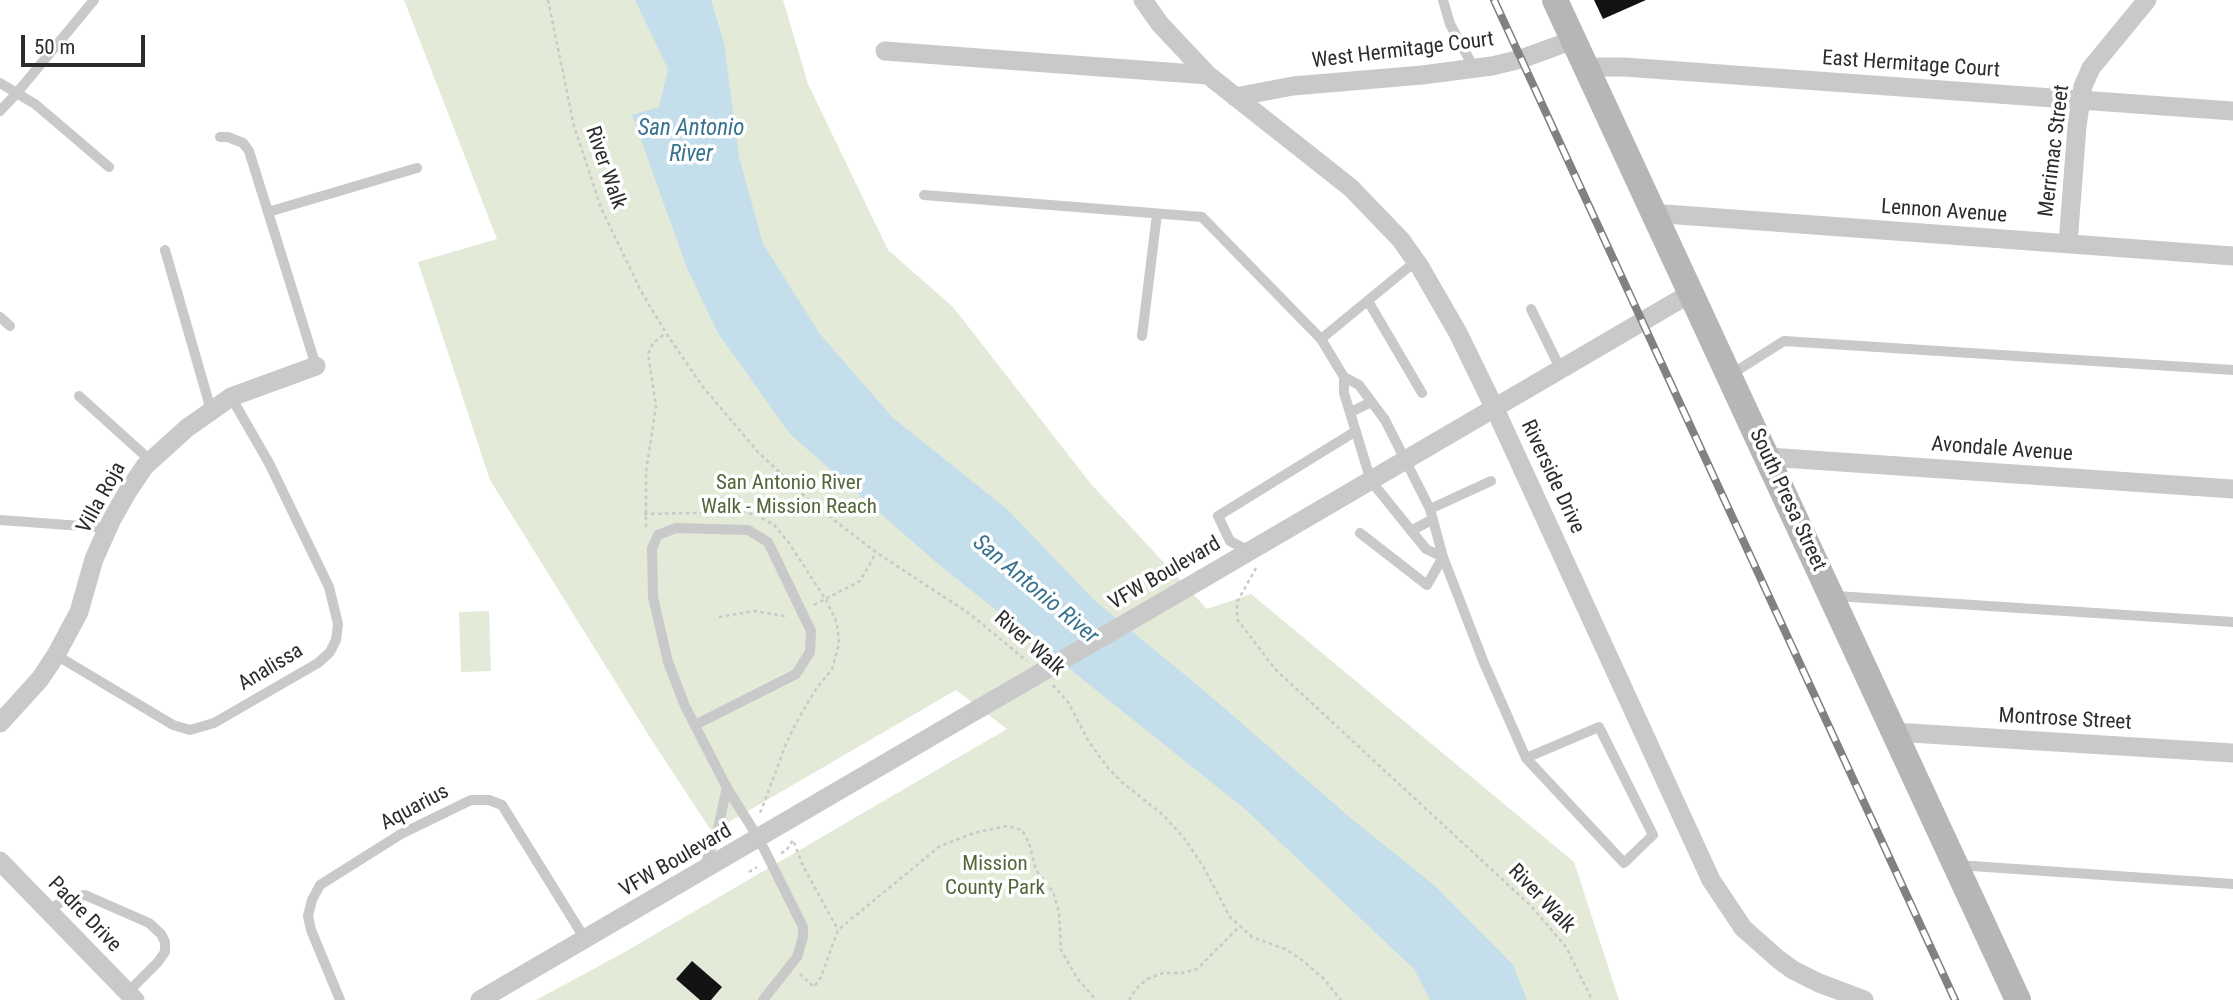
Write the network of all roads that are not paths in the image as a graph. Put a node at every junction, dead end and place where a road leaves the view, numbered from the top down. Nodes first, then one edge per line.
1 (94, 0) edge
2 (1143, 0) edge
3 (1443, 0) edge
4 (1555, 0) edge
5 (2147, 0) edge
6 (1573, 40) junction
7 (885, 51) dead end
8 (1586, 67) junction
9 (1474, 68) junction
10 (1208, 75) junction
11 (0, 83) edge
12 (16, 94) junction
13 (1235, 97) junction
14 (2081, 100) junction
15 (0, 111) edge
16 (2233, 111) edge
17 (220, 136) dead end
18 (109, 166) dead end
19 (417, 167) dead end
20 (924, 195) dead end
21 (268, 212) junction
22 (1652, 213) junction
23 (1157, 214) junction
24 (2068, 244) junction
25 (165, 250) dead end
26 (2233, 256) edge
27 (1416, 261) junction
28 (1691, 293) junction
29 (1368, 301) junction
30 (1531, 309) dead end
31 (0, 317) edge
32 (10, 326) dead end
33 (1142, 336) dead end
34 (1321, 339) junction
35 (316, 366) joint
36 (1561, 370) junction
37 (2233, 370) edge
38 (1729, 375) junction
39 (1344, 377) junction
40 (1422, 393) dead end
41 (79, 396) dead end
42 (230, 397) junction
43 (1371, 402) junction
44 (1495, 409) junction
45 (211, 410) junction
46 (1351, 412) junction
47 (1356, 431) junction
48 (1768, 457) junction
49 (151, 461) junction
50 (1406, 461) junction
51 (1371, 481) junction
52 (1491, 481) dead end
53 (2233, 489) edge
54 (1431, 514) junction
55 (0, 520) edge
56 (108, 528) junction
57 (1411, 531) junction
58 (1360, 533) dead end
59 (1249, 552) junction
60 (1443, 557) junction
61 (1832, 596) junction
62 (2233, 622) edge
63 (55, 655) junction
64 (0, 723) edge
65 (695, 725) junction
66 (1894, 732) junction
67 (2233, 753) edge
68 (1526, 758) junction
69 (727, 787) junction
70 (759, 839) junction
71 (0, 861) edge
72 (1954, 865) junction
73 (702, 872) junction
74 (2233, 884) edge
75 (48, 910) junction
76 (585, 939) junction
77 (131, 996) edge
78 (340, 1000) edge
79 (480, 1000) edge
80 (763, 1000) edge
81 (1864, 1000) edge
82 (2018, 1000) edge

1 - 12 lane
2 - 10 street, Riverside Drive
3 - 9 lane
4 - 6 main road, South Presa Street
5 - 14 street, Merrimac Street
6 - 8 main road, South Presa Street
6 - 9 street, West Hermitage Court
7 - 10 street
8 - 14 street, East Hermitage Court
8 - 22 main road, South Presa Street
9 - 13 street, West Hermitage Court
10 - 13 street, Riverside Drive
11 - 12 lane
12 - 15 lane
12 - 18 lane
13 - 27 street, Riverside Drive
14 - 16 street, East Hermitage Court
14 - 24 street, Merrimac Street
17 - 21 lane
19 - 21 lane
20 - 23 lane
21 - 35 lane
22 - 24 street, Lennon Avenue
22 - 28 main road, South Presa Street
23 - 33 lane
23 - 34 lane
24 - 26 street, Lennon Avenue
25 - 45 lane
27 - 29 lane
27 - 44 street, Riverside Drive
28 - 36 street, VFW Boulevard
28 - 38 main road, South Presa Street
29 - 34 lane
29 - 40 lane
30 - 36 lane
31 - 32 lane
34 - 39 lane
35 - 42 street, Villa Roja
36 - 44 street, VFW Boulevard
37 - 38 lane
38 - 48 main road, South Presa Street
39 - 43 lane
39 - 46 lane
41 - 49 lane
42 - 45 street, Villa Roja
42 - 63 lane, Analissa
43 - 46 lane
43 - 50 lane
44 - 50 street, VFW Boulevard
44 - 81 street, Riverside Drive
45 - 49 street, Villa Roja
46 - 47 lane
47 - 51 lane
47 - 59 lane
48 - 53 street, Avondale Avenue
48 - 61 main road, South Presa Street
49 - 56 street, Villa Roja
50 - 51 street, VFW Boulevard
50 - 54 lane
51 - 57 lane
51 - 59 street, VFW Boulevard
52 - 54 lane
54 - 57 lane
54 - 60 lane
55 - 56 lane
56 - 63 street, Villa Roja
57 - 60 lane
58 - 60 lane
59 - 70 street, VFW Boulevard, bridge
60 - 68 lane
61 - 62 lane
61 - 66 main road, South Presa Street
63 - 64 street, Villa Roja
65 - 65 lane
65 - 69 lane
66 - 67 street, Montrose Street
66 - 72 main road, South Presa Street
68 - 68 lane
69 - 70 lane
69 - 73 lane
70 - 73 street, VFW Boulevard
70 - 80 lane
71 - 75 street, Padre Drive
72 - 74 lane
72 - 82 main road, South Presa Street
73 - 76 street, VFW Boulevard
75 - 77 street, Padre Drive
75 - 77 lane
76 - 78 lane, Aquarius
76 - 79 street, VFW Boulevard

